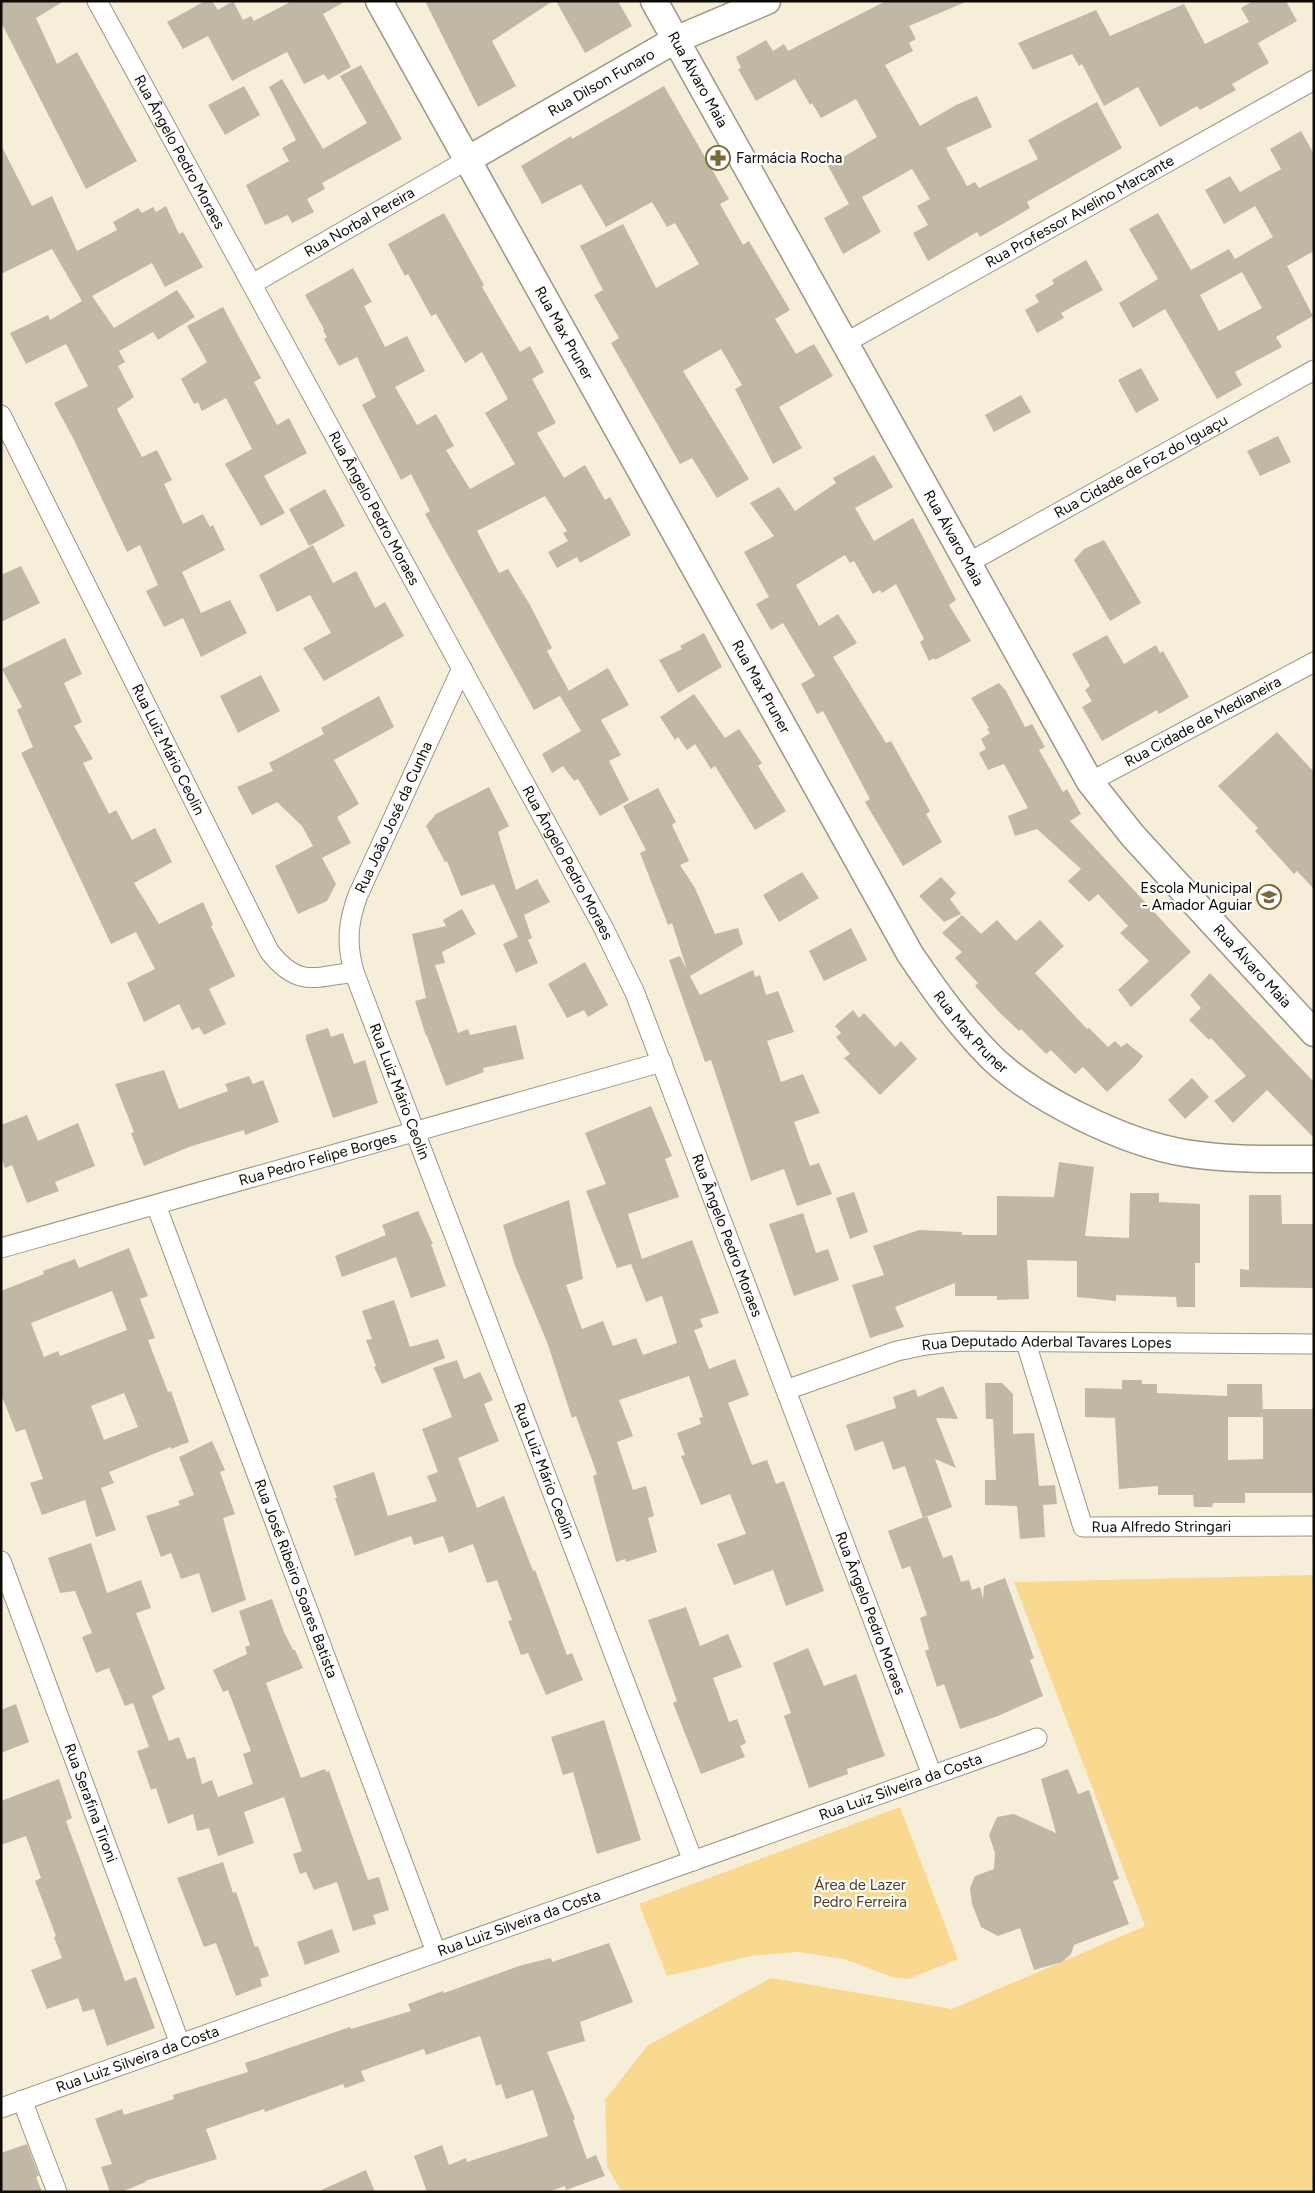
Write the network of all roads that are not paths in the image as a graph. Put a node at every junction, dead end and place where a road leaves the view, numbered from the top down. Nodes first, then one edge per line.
1 (97, 1) edge
2 (379, 1) edge
3 (654, 1) edge
4 (767, 1) edge
5 (675, 40) junction
6 (1314, 80) edge
7 (468, 160) junction
8 (252, 284) junction
9 (844, 343) junction
10 (1314, 370) edge
11 (1, 415) edge
12 (968, 563) junction
13 (1314, 662) edge
14 (462, 668) junction
15 (1090, 782) junction
16 (354, 972) junction
17 (1314, 1033) edge
18 (662, 1062) junction
19 (415, 1131) junction
20 (1314, 1159) edge
21 (156, 1205) junction
22 (1, 1248) edge
23 (1026, 1343) junction
24 (1314, 1344) edge
25 (786, 1390) junction
26 (1314, 1526) edge
27 (1, 1560) edge
28 (1037, 1738) dead end
29 (932, 1775) junction
30 (693, 1860) junction
31 (436, 1952) junction
32 (180, 2044) junction
33 (22, 2100) junction
34 (1, 2108) edge
35 (57, 2192) edge

1 - 8 street, Rua Ângelo Pedro Moraes
2 - 7 street, Rua Max Pruner
3 - 5 street, Rua Álvaro Maia
4 - 5 street, Rua Dilson Funaro
5 - 7 street, Rua Dilson Funaro
5 - 9 street, Rua Álvaro Maia
6 - 9 street, Rua Professor Avelino Marcante
7 - 8 street, Rua Norbal Pereira
7 - 20 street, Rua Max Pruner
8 - 14 street, Rua Ângelo Pedro Moraes
9 - 12 street, Rua Álvaro Maia
10 - 12 street, Rua Cidade de Foz do Iguaçu
11 - 16 street, Rua Luiz Mário Ceolin
12 - 15 street, Rua Álvaro Maia
13 - 15 street, Rua Cidade de Medianeira
14 - 16 street, Rua João José da Cunha
14 - 18 street, Rua Ângelo Pedro Moraes
15 - 17 street, Rua Álvaro Maia
16 - 19 street, Rua Luiz Mário Ceolin
18 - 19 street, Rua Pedro Felipe Borges
18 - 25 street, Rua Ângelo Pedro Moraes
19 - 21 street, Rua Pedro Felipe Borges
19 - 30 street, Rua Luiz Mário Ceolin
21 - 22 street, Rua Pedro Felipe Borges
21 - 31 street, Rua José Ribeiro Soares Batista
23 - 24 street, Rua Deputado Aderbal Tavares Lopes
23 - 25 street, Rua Deputado Aderbal Tavares Lopes
23 - 26 street, Rua Alfredo Stringari
25 - 29 street, Rua Ângelo Pedro Moraes
27 - 32 street, Rua Serafina Tironi
28 - 29 street, Rua Luiz Silveira da Costa
29 - 30 street, Rua Luiz Silveira da Costa
30 - 31 street, Rua Luiz Silveira da Costa
31 - 32 street, Rua Luiz Silveira da Costa
32 - 33 street, Rua Luiz Silveira da Costa
33 - 34 street, Rua Luiz Silveira da Costa
33 - 35 street

